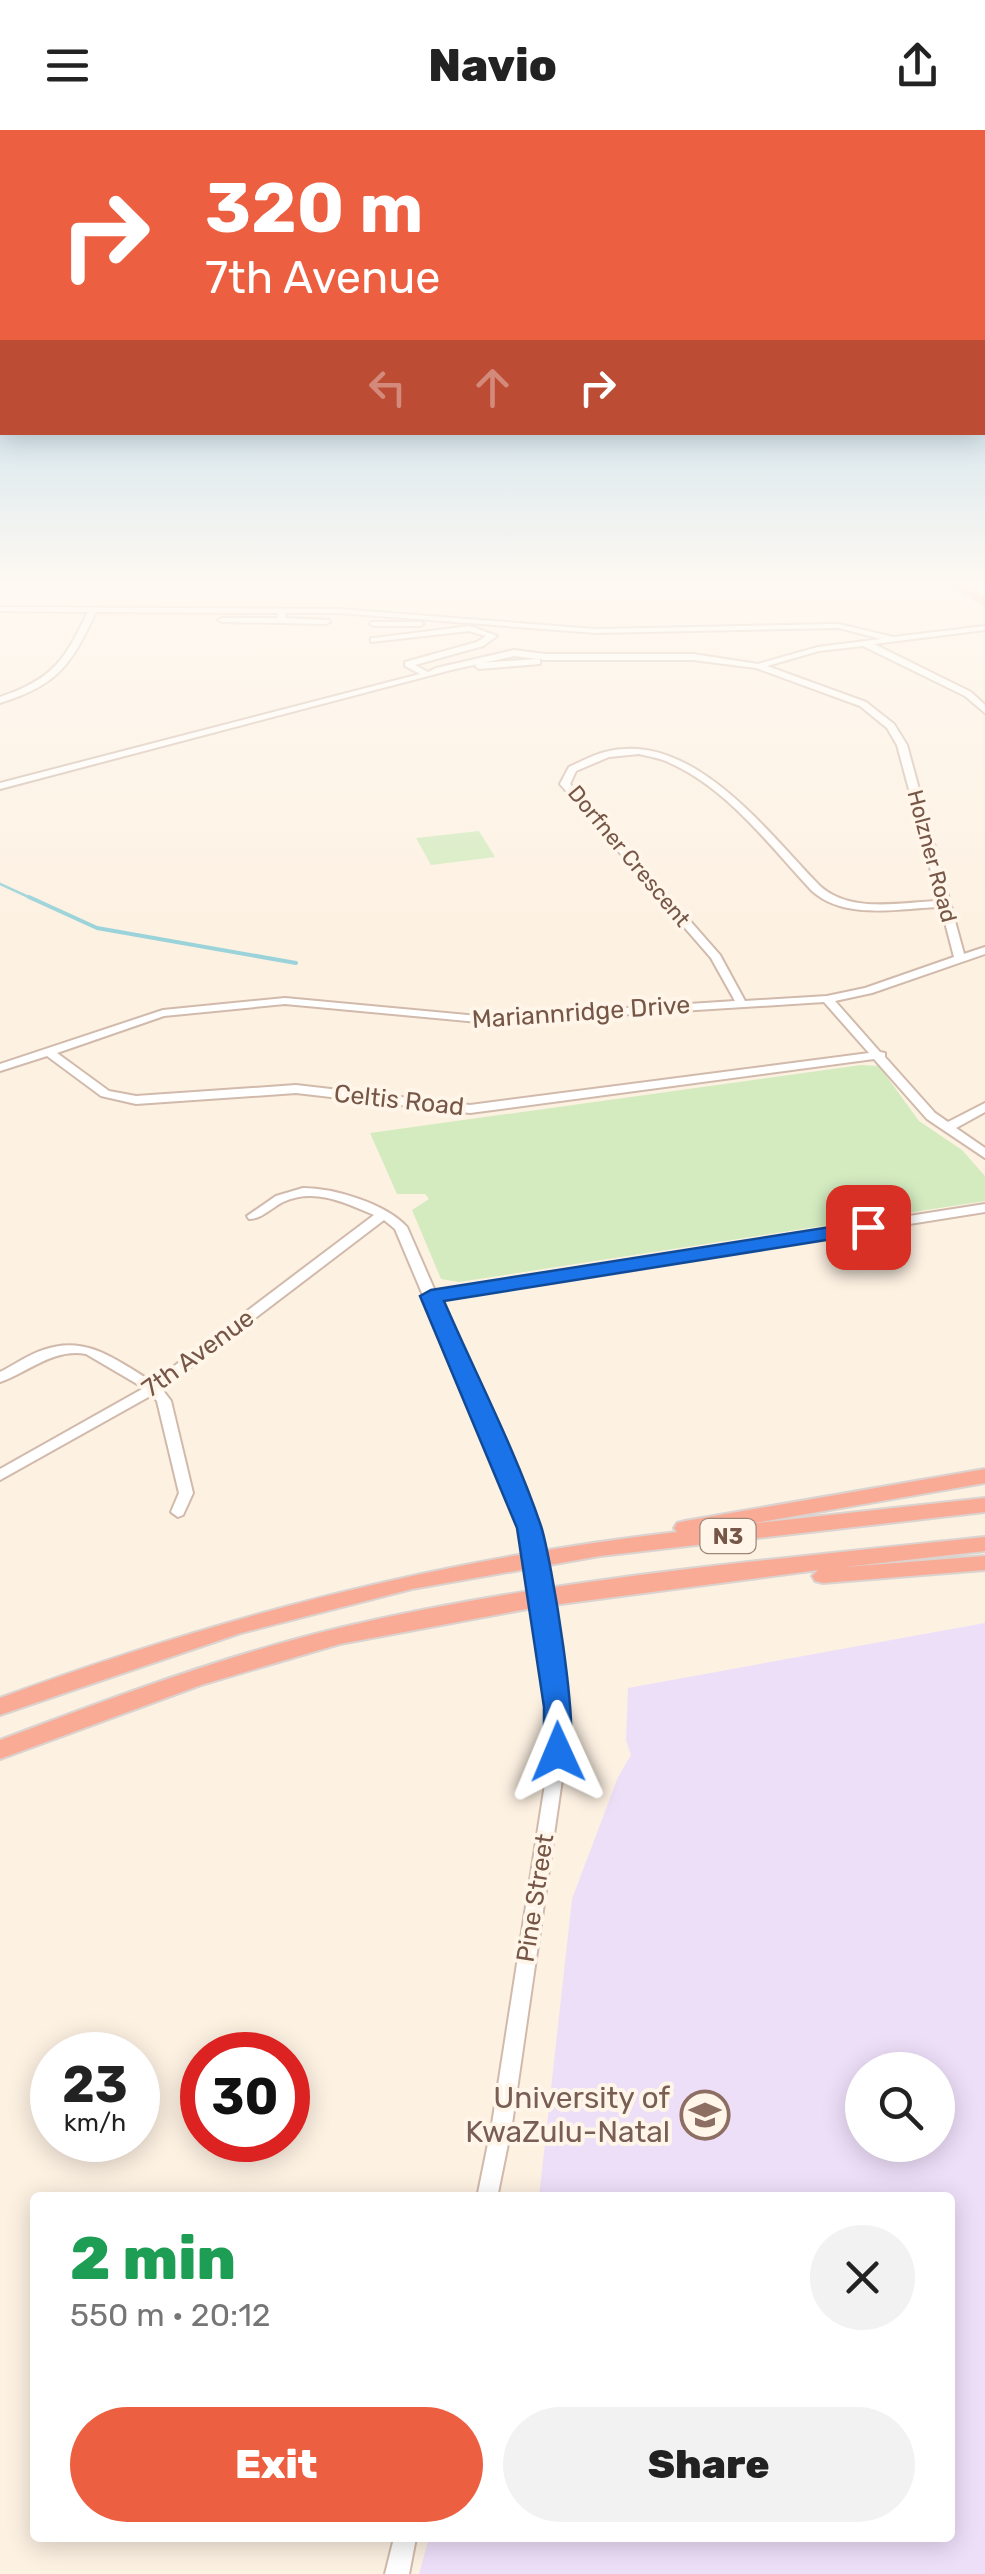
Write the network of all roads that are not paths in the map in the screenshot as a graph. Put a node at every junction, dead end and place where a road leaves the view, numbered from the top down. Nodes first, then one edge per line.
1 (341, 696) edge
2 (848, 696) edge
3 (0, 786) edge
4 (944, 904) junction
5 (985, 950) edge
6 (960, 958) junction
7 (827, 998) junction
8 (740, 1001) junction
9 (49, 1052) junction
10 (880, 1055) junction
11 (0, 1068) edge
12 (985, 1107) edge
13 (946, 1128) junction
14 (985, 1154) edge
15 (985, 1208) edge
16 (384, 1214) junction
17 (253, 1216) dead end
18 (363, 1229) junction
19 (404, 1234) junction
20 (431, 1296) junction
21 (0, 1378) edge
22 (154, 1388) junction
23 (0, 1475) edge
24 (985, 1476) edge
25 (985, 1505) edge
26 (178, 1512) dead end
27 (985, 1544) edge
28 (596, 1549) junction
29 (985, 1563) edge
30 (608, 1590) junction
31 (0, 1707) edge
32 (0, 1750) edge
33 (488, 2192) edge
34 (405, 2542) edge
35 (396, 2574) edge

1 - 3 street
2 - 4 street, Holzner Road
4 - 6 street, Holzner Road
4 - 8 street, Dorfner Crescent
5 - 6 street, Mariannridge Drive
6 - 7 street, Mariannridge Drive
7 - 8 street, Mariannridge Drive
7 - 10 street
8 - 9 street, Mariannridge Drive
9 - 10 street, Celtis Road
9 - 11 street, Mariannridge Drive
10 - 13 street
12 - 13 street
13 - 14 street
15 - 20 street
16 - 17 street
16 - 18 street, 7th Avenue
16 - 19 street, Pine Street
18 - 19 street
18 - 22 street, 7th Avenue
19 - 20 street, Pine Street
20 - 33 street, Pine Street, bridge
21 - 22 street
22 - 23 street, 7th Avenue
22 - 26 street
24 - 28 highway
25 - 28 highway, N3
27 - 30 highway, N3
28 - 31 highway, N3
29 - 30 highway
30 - 32 highway, N3
34 - 35 street

